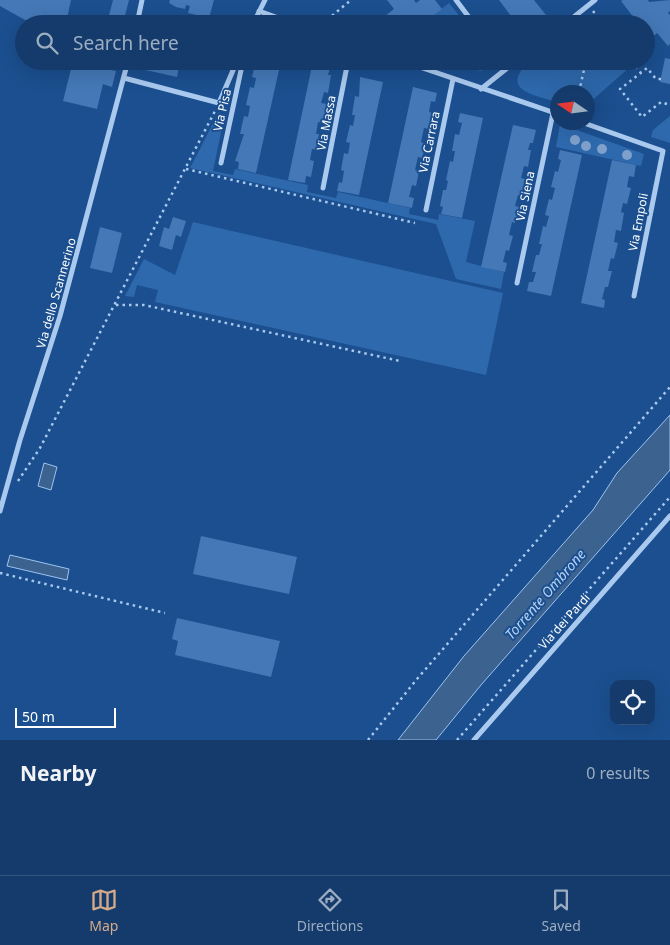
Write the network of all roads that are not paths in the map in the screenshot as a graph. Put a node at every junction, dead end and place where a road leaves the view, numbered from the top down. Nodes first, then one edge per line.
1 (142, 0) edge
2 (265, 0) edge
3 (456, 0) edge
4 (595, 0) edge
5 (259, 11) junction
6 (139, 15) edge
7 (257, 15) edge
8 (270, 15) edge
9 (467, 15) edge
10 (576, 15) edge
11 (126, 70) edge
12 (233, 70) edge
13 (242, 70) edge
14 (346, 70) edge
15 (428, 70) edge
16 (505, 70) edge
17 (124, 78) junction
18 (453, 79) junction
19 (481, 89) junction
20 (550, 112) edge
21 (595, 127) edge
22 (551, 130) edge
23 (221, 163) dead end
24 (323, 188) dead end
25 (426, 210) dead end
26 (517, 283) dead end
27 (634, 296) dead end
28 (0, 511) edge
29 (670, 516) edge
30 (474, 740) edge

1 - 6 street
2 - 5 street
3 - 9 street
4 - 10 street
5 - 7 street
5 - 8 street
11 - 17 street, Via dello Scannerino
12 - 17 street, Via Pisa
13 - 23 street, Via Pisa
14 - 24 street, Via Massa
15 - 18 street
16 - 19 street
17 - 28 street, Via dello Scannerino
18 - 19 street
18 - 25 street, Via Carrara
19 - 20 street
21 - 27 street, Via Empoli
22 - 26 street, Via Siena
29 - 30 street, Via dei Pardi

